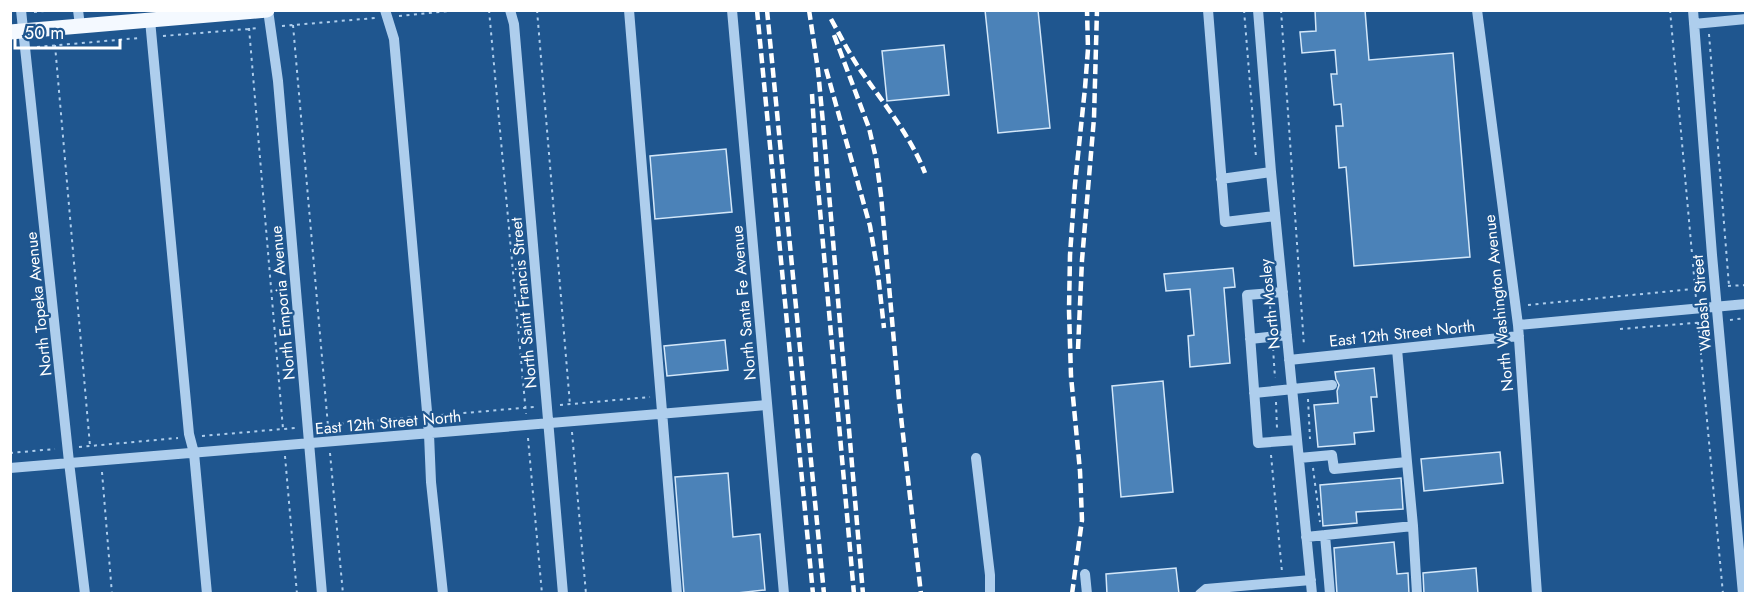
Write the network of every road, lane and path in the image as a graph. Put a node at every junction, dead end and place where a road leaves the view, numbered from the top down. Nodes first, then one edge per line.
1 (21, 10) edge
2 (268, 10) edge
3 (459, 10) edge
4 (489, 10) edge
5 (510, 10) edge
6 (537, 10) edge
7 (629, 10) edge
8 (732, 10) edge
9 (1208, 10) edge
10 (1258, 10) edge
11 (1281, 10) edge
12 (1477, 10) edge
13 (1693, 10) edge
14 (386, 14) edge
15 (141, 17) edge
16 (79, 18) edge
17 (1746, 19) edge
18 (1708, 23) junction
19 (1694, 24) junction
20 (293, 25) junction
21 (271, 27) junction
22 (249, 28) junction
23 (17, 31) edge
24 (152, 37) junction
25 (55, 45) junction
26 (25, 48) junction
27 (1271, 172) junction
28 (1221, 179) junction
29 (1275, 216) junction
30 (1746, 285) edge
31 (1729, 286) junction
32 (1715, 288) junction
33 (1282, 292) junction
34 (1746, 304) edge
35 (1525, 305) dead end
36 (1717, 306) junction
37 (1746, 318) edge
38 (1718, 321) junction
39 (1518, 325) junction
40 (1615, 330) dead end
41 (1287, 335) junction
42 (1519, 336) junction
43 (1250, 339) junction
44 (1397, 349) junction
45 (1305, 358) junction
46 (1289, 360) junction
47 (1332, 385) dead end
48 (1307, 387) junction
49 (1292, 389) junction
50 (1254, 393) junction
51 (655, 397) dead end
52 (570, 404) junction
53 (767, 405) junction
54 (548, 406) junction
55 (526, 408) junction
56 (662, 414) junction
57 (427, 416) junction
58 (572, 422) junction
59 (549, 424) junction
60 (328, 425) junction
61 (527, 426) junction
62 (307, 427) junction
63 (283, 429) junction
64 (429, 434) junction
65 (189, 437) junction
66 (1297, 440) junction
67 (330, 442) junction
68 (309, 444) junction
69 (90, 446) junction
70 (284, 446) junction
71 (68, 448) junction
72 (10, 453) edge
73 (194, 453) junction
74 (1312, 456) junction
75 (976, 458) dead end
76 (1299, 458) junction
77 (96, 460) junction
78 (69, 462) junction
79 (1407, 462) junction
80 (10, 468) edge
81 (1413, 526) junction
82 (1323, 535) junction
83 (1306, 537) junction
84 (1328, 566) junction
85 (1309, 567) junction
86 (1085, 574) dead end
87 (1311, 580) junction
88 (86, 594) edge
89 (112, 594) edge
90 (207, 594) edge
91 (297, 594) edge
92 (322, 594) edge
93 (343, 594) edge
94 (443, 594) edge
95 (542, 594) edge
96 (563, 594) edge
97 (586, 594) edge
98 (677, 594) edge
99 (784, 594) edge
100 (990, 594) edge
101 (1087, 594) edge
102 (1200, 594) edge
103 (1312, 594) edge
104 (1330, 594) edge
105 (1417, 594) edge
106 (1537, 594) edge
107 (1743, 594) edge

1 - 23 street, North Topeka Avenue
2 - 15 main road
2 - 21 street, North Emporia Avenue
3 - 14 path
4 - 55 path
5 - 54 street, North Saint Francis Street
6 - 52 path
7 - 56 street
8 - 53 street, North Santa Fe Avenue
9 - 28 street
10 - 27 street, North Mosley
11 - 45 path
12 - 39 street, North Washington Avenue
13 - 19 street, Wabash Street
14 - 20 path
14 - 57 street
15 - 16 main road
15 - 24 street
16 - 23 main road
17 - 18 street
18 - 19 street
18 - 31 path
19 - 32 street, Wabash Street
20 - 21 path
20 - 60 path
21 - 22 path
21 - 62 street, North Emporia Avenue
22 - 24 path
22 - 63 path
23 - 26 street, North Topeka Avenue
24 - 25 path
24 - 65 street
25 - 26 path
25 - 69 path
26 - 71 street, North Topeka Avenue
27 - 28 street
27 - 29 street, North Mosley
28 - 29 street
29 - 33 street, North Mosley
30 - 31 path
31 - 32 path
32 - 35 path
32 - 36 street, Wabash Street
33 - 41 street, North Mosley
33 - 43 street
34 - 36 street
36 - 38 street, Wabash Street
36 - 39 street
37 - 38 path
38 - 40 path
38 - 107 street, Wabash Street
39 - 42 street, North Washington Avenue
41 - 43 street
41 - 46 street, North Mosley
42 - 44 street, East 12th Street North
42 - 106 street, North Washington Avenue
43 - 50 street
44 - 45 street, East 12th Street North
44 - 79 street
45 - 46 street, East 12th Street North
46 - 49 street, North Mosley
47 - 48 street
48 - 49 street
48 - 74 path
49 - 50 street
49 - 66 street, North Mosley
50 - 66 street
51 - 52 path
52 - 54 path
52 - 58 path
53 - 56 street, East 12th Street North
53 - 99 street, North Santa Fe Avenue
54 - 55 path
54 - 59 street, North Saint Francis Street
55 - 57 path
55 - 61 path
56 - 58 street, East 12th Street North
56 - 98 street
57 - 60 path
57 - 64 street
58 - 59 street, East 12th Street North
58 - 97 path
59 - 61 street, East 12th Street North
59 - 96 street, North Saint Francis Street
60 - 62 path
60 - 67 path
61 - 64 street, East 12th Street North
61 - 95 path
62 - 63 path
62 - 68 street, North Emporia Avenue
63 - 65 path
63 - 70 path
64 - 67 street, East 12th Street North
64 - 94 street
65 - 69 path
65 - 73 street
66 - 76 street, North Mosley
67 - 68 street, East 12th Street North
67 - 93 path
68 - 70 street, East 12th Street North
68 - 92 street, North Emporia Avenue
69 - 71 path
69 - 77 path
70 - 73 street, East 12th Street North
70 - 91 path
71 - 72 path
71 - 78 street, North Topeka Avenue
73 - 77 street, East 12th Street North
73 - 90 street
74 - 76 street
74 - 79 street
74 - 82 path
75 - 100 street
76 - 83 street, North Mosley
77 - 78 street, East 12th Street North
77 - 89 path
78 - 80 street, East 12th Street North
78 - 88 street, North Topeka Avenue
79 - 81 street
81 - 82 street
81 - 105 street
82 - 83 street
82 - 84 street
83 - 85 street, North Mosley
84 - 85 street
84 - 104 street
85 - 87 street, North Mosley
86 - 101 street
87 - 102 street
87 - 103 street, North Mosley

